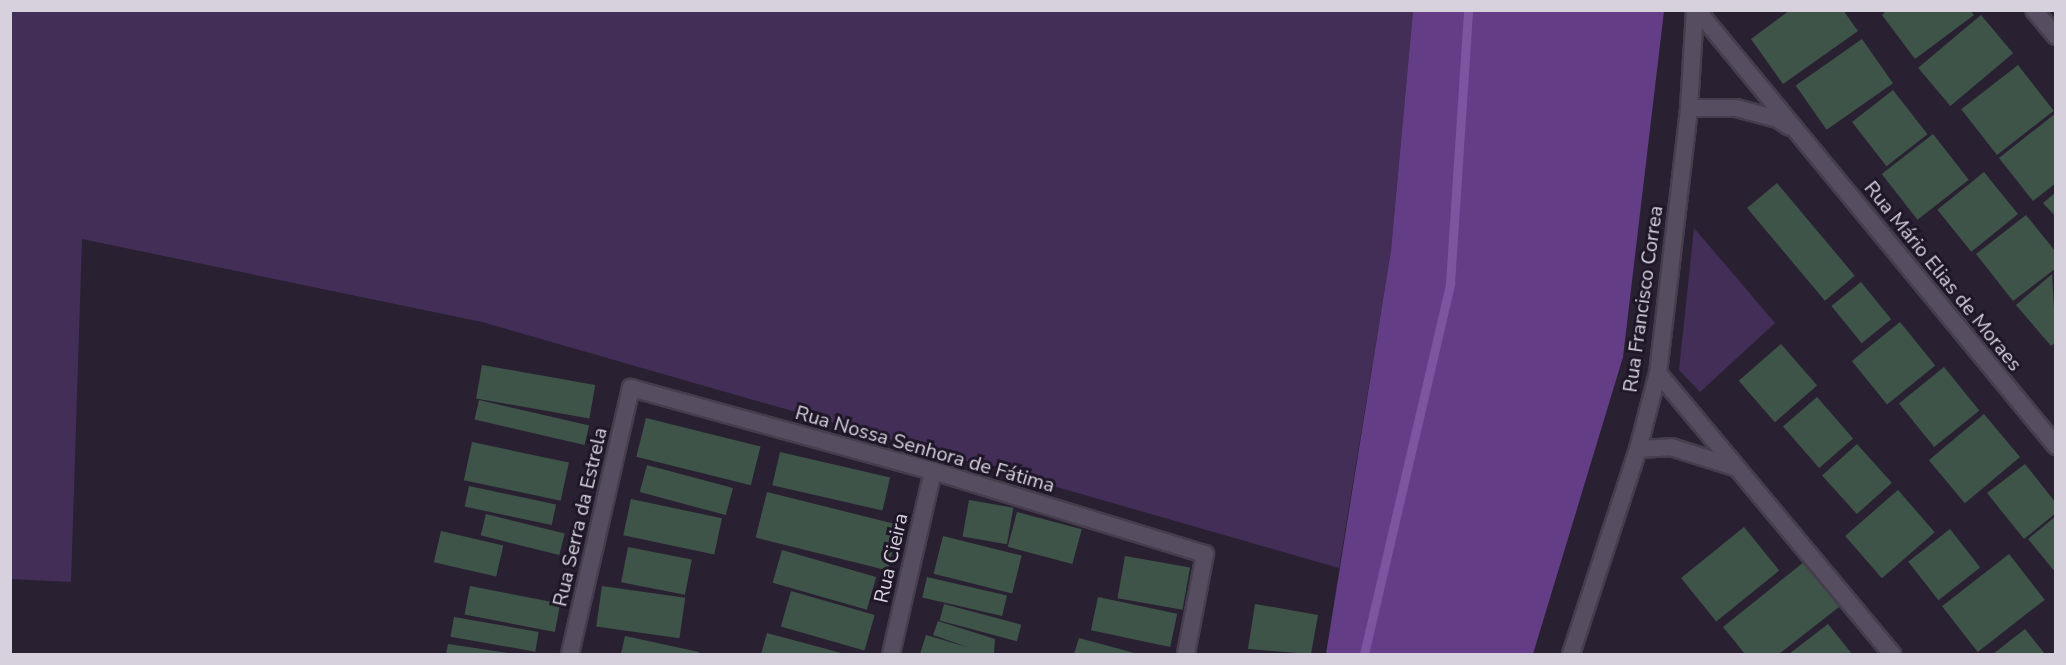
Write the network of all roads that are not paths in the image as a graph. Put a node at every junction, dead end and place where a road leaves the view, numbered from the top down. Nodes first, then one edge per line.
1 (1696, 10) edge
2 (2034, 10) edge
3 (2055, 36) edge
4 (1689, 108) junction
5 (1798, 133) junction
6 (1658, 373) junction
7 (631, 388) joint
8 (2055, 446) edge
9 (1638, 449) junction
10 (1738, 469) junction
11 (933, 471) junction
12 (570, 654) edge
13 (891, 654) edge
14 (1186, 654) edge
15 (1571, 654) edge
16 (1892, 654) edge

1 - 4 street, Rua Francisco Correa
1 - 5 street, Rua Mário Elias de Moraes
2 - 3 street
4 - 5 street, Rua Mário Elias de Moraes
4 - 6 street, Rua Francisco Correa
5 - 8 street, Rua Mário Elias de Moraes
6 - 9 street, Rua Francisco Correa
6 - 10 street
7 - 11 street, Rua Nossa Senhora de Fátima
7 - 12 street, Rua Serra da Estrela
9 - 10 street
9 - 15 street, Rua Francisco Correa
10 - 16 street
11 - 13 street, Rua Cieira
11 - 14 street, Rua Nossa Senhora de Fátima

